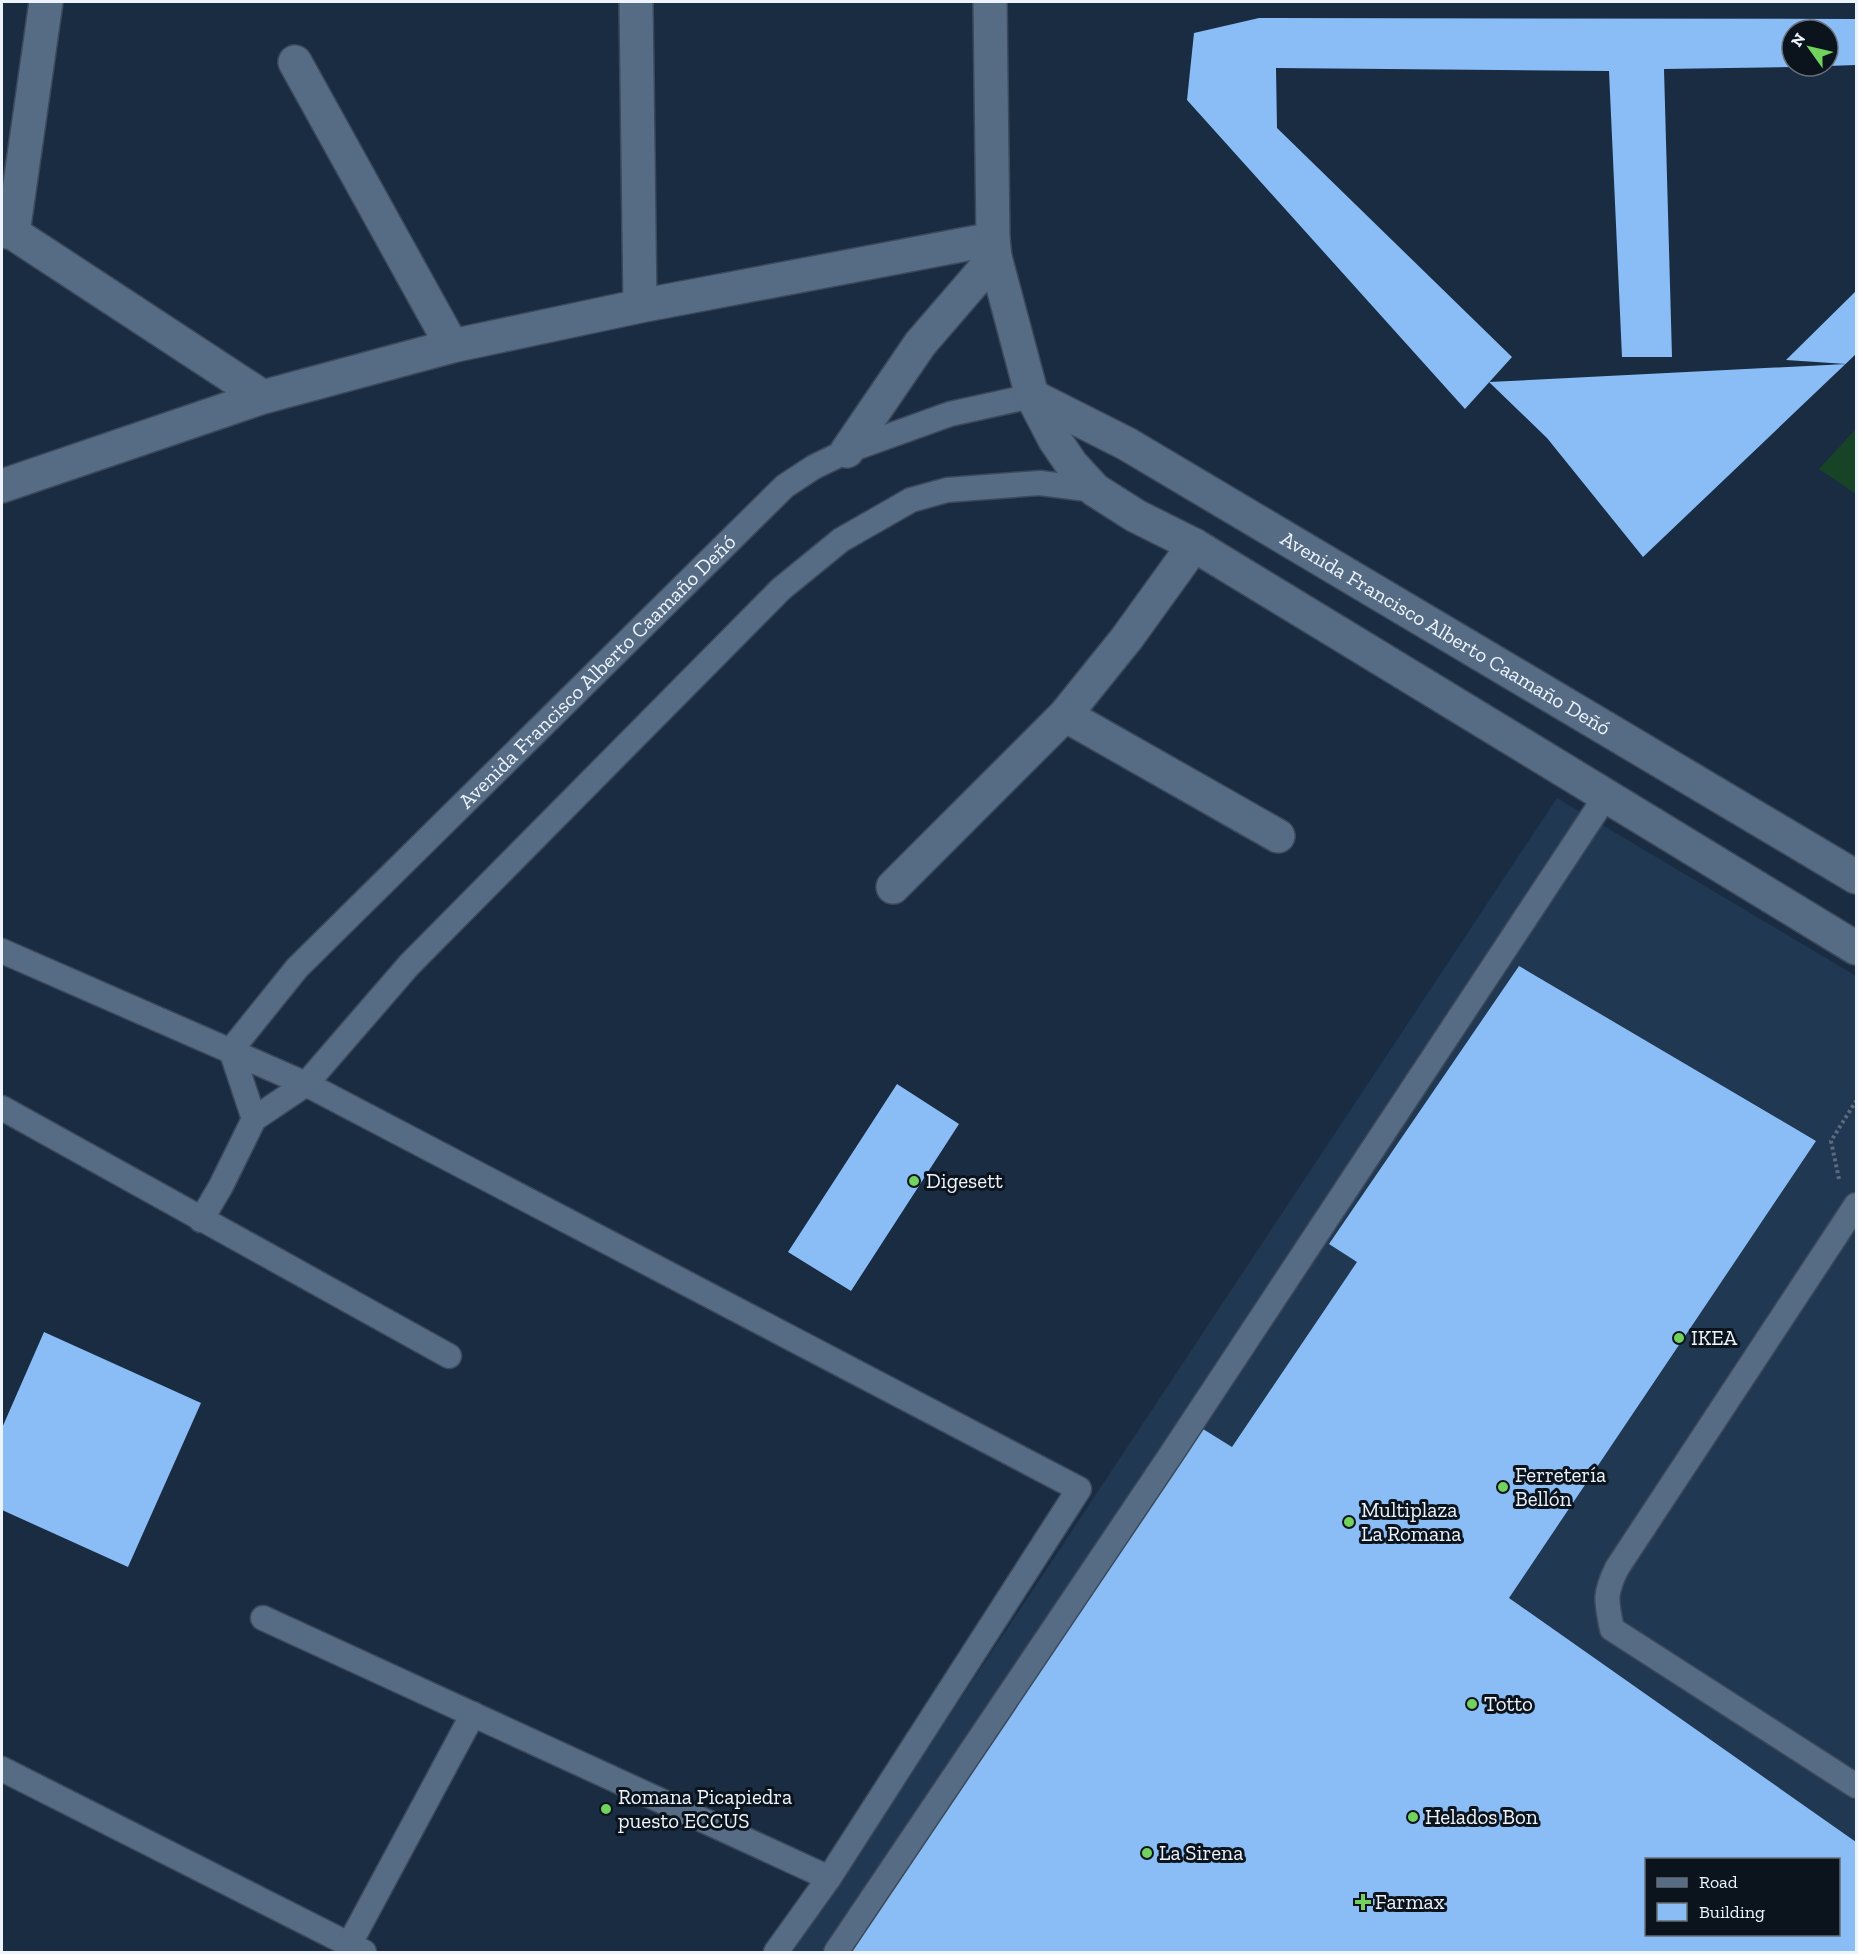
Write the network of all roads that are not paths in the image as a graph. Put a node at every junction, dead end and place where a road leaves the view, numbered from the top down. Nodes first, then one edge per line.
1 (46, 2) edge
2 (636, 2) edge
3 (990, 2) edge
4 (295, 62) dead end
5 (7, 232) edge
6 (994, 248) junction
7 (640, 306) junction
8 (452, 346) junction
9 (1032, 396) junction
10 (263, 397) junction
11 (847, 452) junction
12 (2, 486) edge
13 (1095, 490) junction
14 (1194, 544) junction
15 (1065, 715) junction
16 (1606, 796) junction
17 (1278, 836) dead end
18 (1857, 877) edge
19 (893, 887) dead end
20 (1857, 948) edge
21 (2, 951) edge
22 (231, 1050) junction
23 (306, 1083) junction
24 (2, 1108) edge
25 (254, 1119) junction
26 (1852, 1211) edge
27 (201, 1220) junction
28 (449, 1356) dead end
29 (263, 1618) dead end
30 (473, 1714) junction
31 (2, 1769) edge
32 (1857, 1786) edge
33 (829, 1878) junction
34 (356, 1949) edge
35 (776, 1953) edge
36 (836, 1953) edge

1 - 5 street
2 - 7 street
3 - 6 street
4 - 8 street
5 - 10 street
6 - 7 street
6 - 9 street
6 - 11 street
7 - 8 street
8 - 10 street
9 - 11 lane, Avenida Francisco Alberto Caamaño Deñó
9 - 13 street
9 - 18 street, Avenida Francisco Alberto Caamaño Deñó
10 - 12 street
11 - 22 lane, Avenida Francisco Alberto Caamaño Deñó
13 - 14 street
13 - 23 lane
14 - 15 street
14 - 16 street
15 - 17 street
15 - 19 street
16 - 20 street
16 - 36 lane
21 - 22 lane
22 - 23 lane
22 - 25 lane
23 - 25 lane
23 - 33 lane
24 - 27 lane
25 - 27 lane
26 - 32 lane
27 - 28 lane
29 - 30 lane
30 - 33 lane
30 - 34 lane
31 - 34 lane
33 - 35 lane

